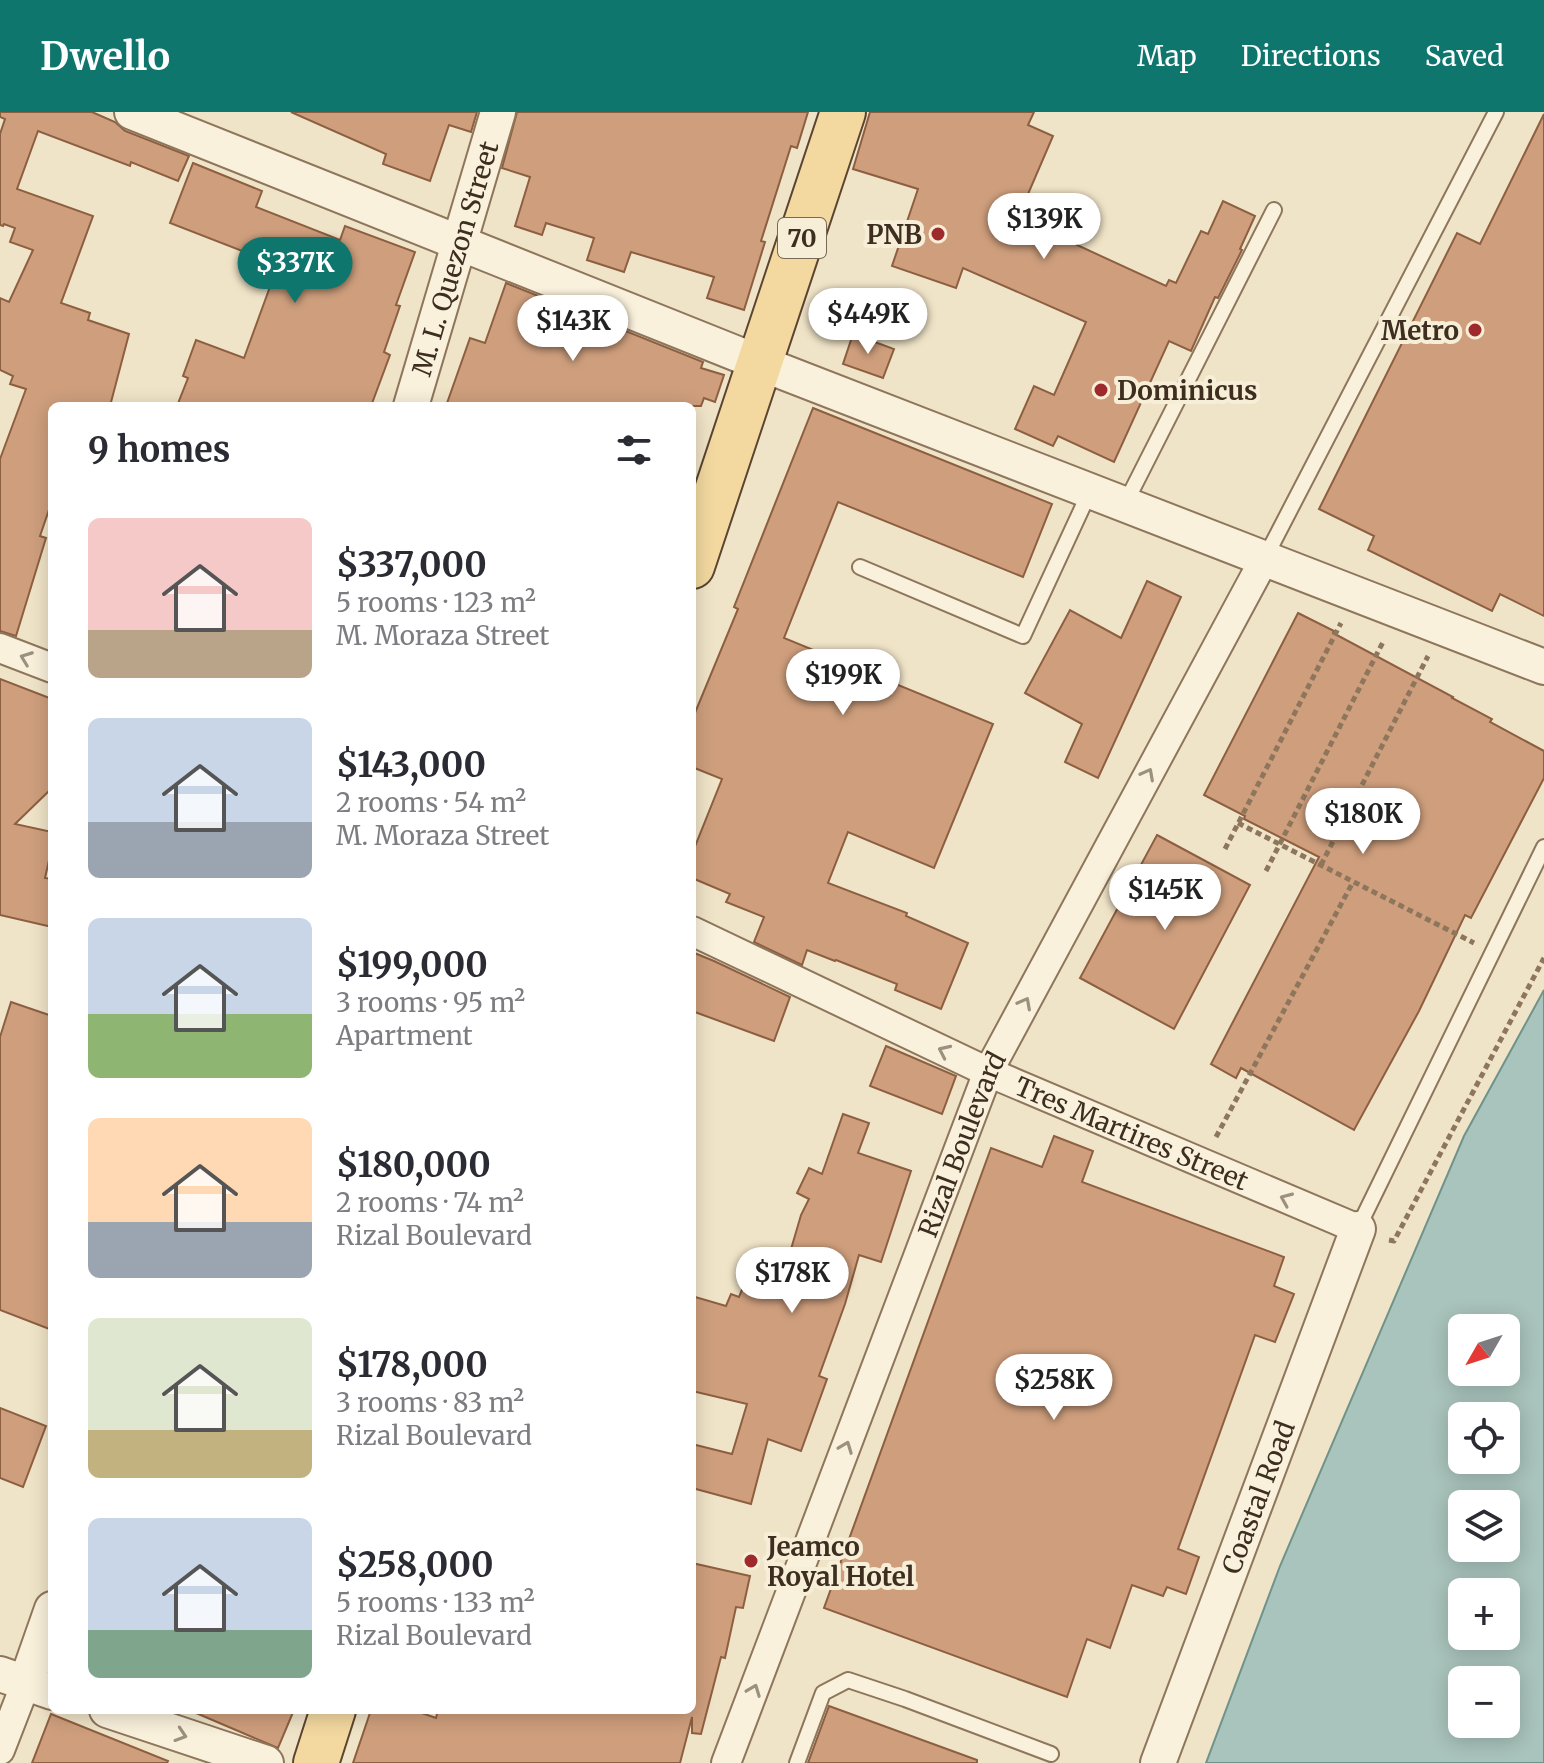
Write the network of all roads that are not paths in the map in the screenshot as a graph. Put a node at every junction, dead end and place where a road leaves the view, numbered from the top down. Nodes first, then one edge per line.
1 (132, 112) edge
2 (498, 112) edge
3 (843, 112) edge
4 (1496, 112) edge
5 (1274, 210) dead end
6 (460, 244) junction
7 (760, 363) junction
8 (412, 402) edge
9 (1091, 491) junction
10 (1125, 504) junction
11 (696, 554) edge
12 (1265, 558) junction
13 (860, 567) dead end
14 (0, 648) edge
15 (48, 666) edge
16 (1544, 667) edge
17 (1544, 847) edge
18 (696, 933) edge
19 (988, 1072) junction
20 (1358, 1229) junction
21 (48, 1620) edge
22 (26, 1683) edge
23 (119, 1714) edge
24 (332, 1714) edge
25 (0, 1750) edge
26 (1051, 1754) dead end
27 (266, 1763) edge
28 (316, 1763) edge
29 (726, 1763) edge
30 (797, 1763) edge
31 (1158, 1763) edge

1 - 6 street
2 - 6 street, M. L. Quezon Street
3 - 7 main road, 70
4 - 12 lane
5 - 10 lane
6 - 7 street
6 - 8 street, M. L. Quezon Street
7 - 9 street
7 - 11 main road, 70
9 - 10 street
9 - 13 lane
10 - 12 street
12 - 16 street
19 -> 12 street, Rizal Boulevard
15 -> 14 street
17 - 20 lane
19 -> 18 street, Tres Martires Street
20 -> 19 street, Tres Martires Street
29 -> 19 street, Rizal Boulevard
20 - 31 street, Coastal Road
21 - 22 street
22 - 25 street
23 -> 27 street
24 - 28 main road
26 - 30 lane

